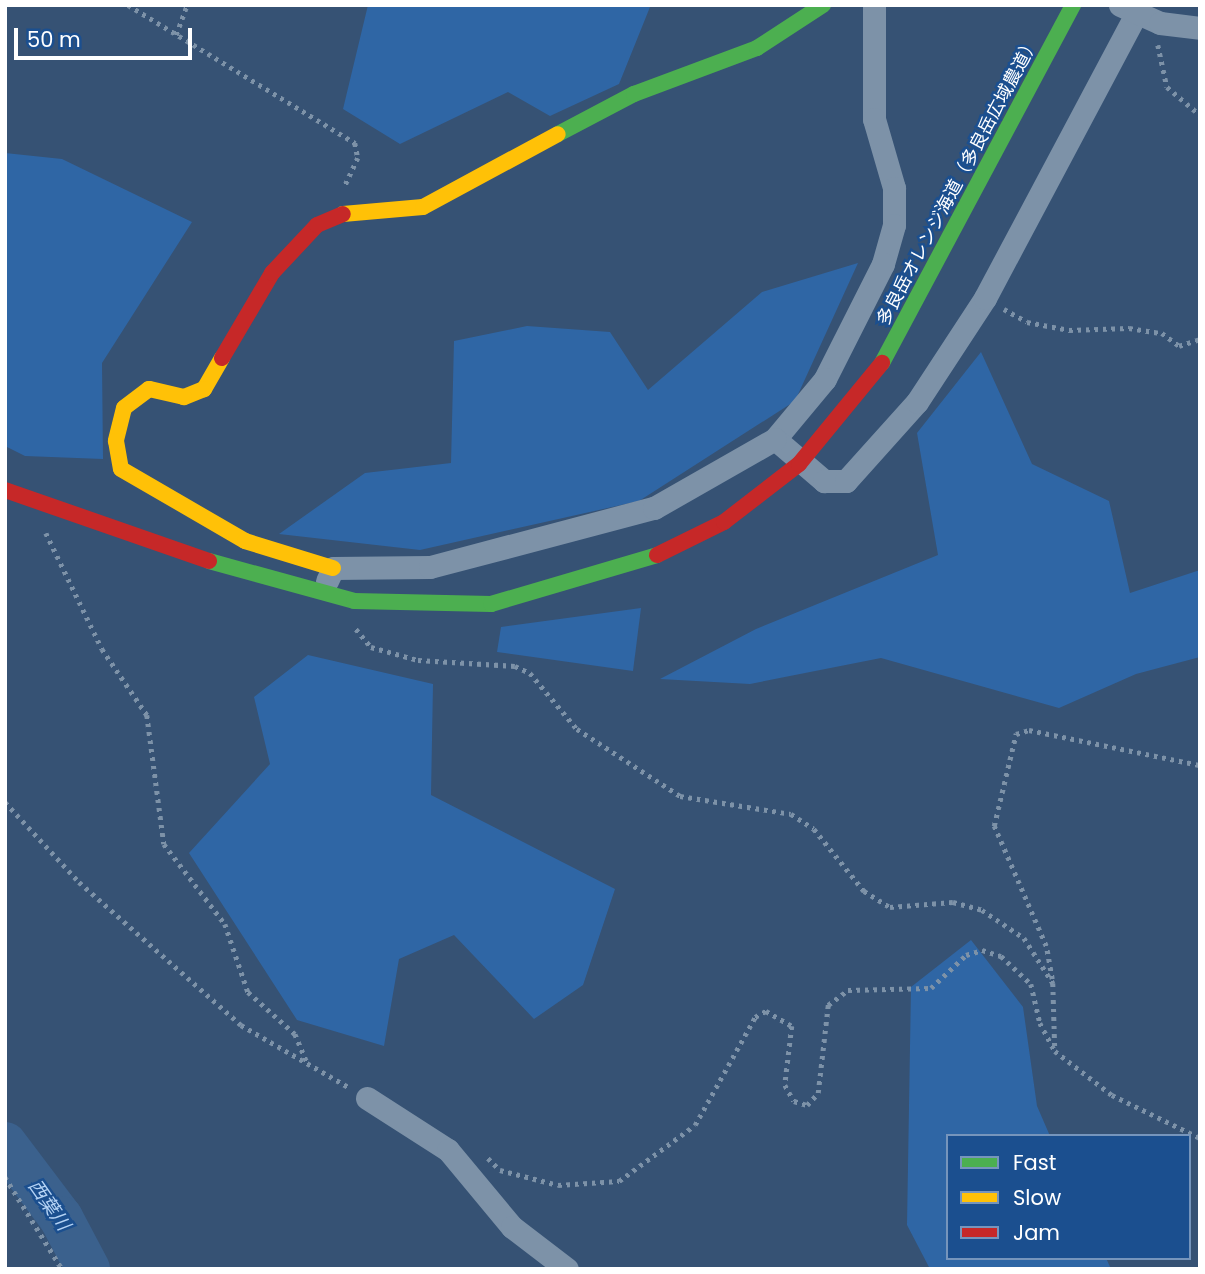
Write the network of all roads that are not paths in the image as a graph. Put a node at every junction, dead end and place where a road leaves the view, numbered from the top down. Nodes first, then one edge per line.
1 (823, 5) edge
2 (874, 5) edge
3 (1073, 5) edge
4 (1128, 10) edge
5 (1200, 28) edge
6 (775, 439) junction
7 (799, 464) junction
8 (12, 492) edge
9 (333, 568) junction
10 (321, 594) junction
11 (367, 1098) road end
12 (567, 1269) edge

1 - 9 street
2 - 6 street
3 - 7 street, 多良岳オレンジ海道（多良岳広域農道）
4 - 5 street
4 - 7 street
6 - 7 street
6 - 9 street
7 - 10 street, 多良岳オレンジ海道（多良岳広域農道）
8 - 10 street, 多良岳オレンジ海道（多良岳広域農道）
9 - 10 street
11 - 12 street

